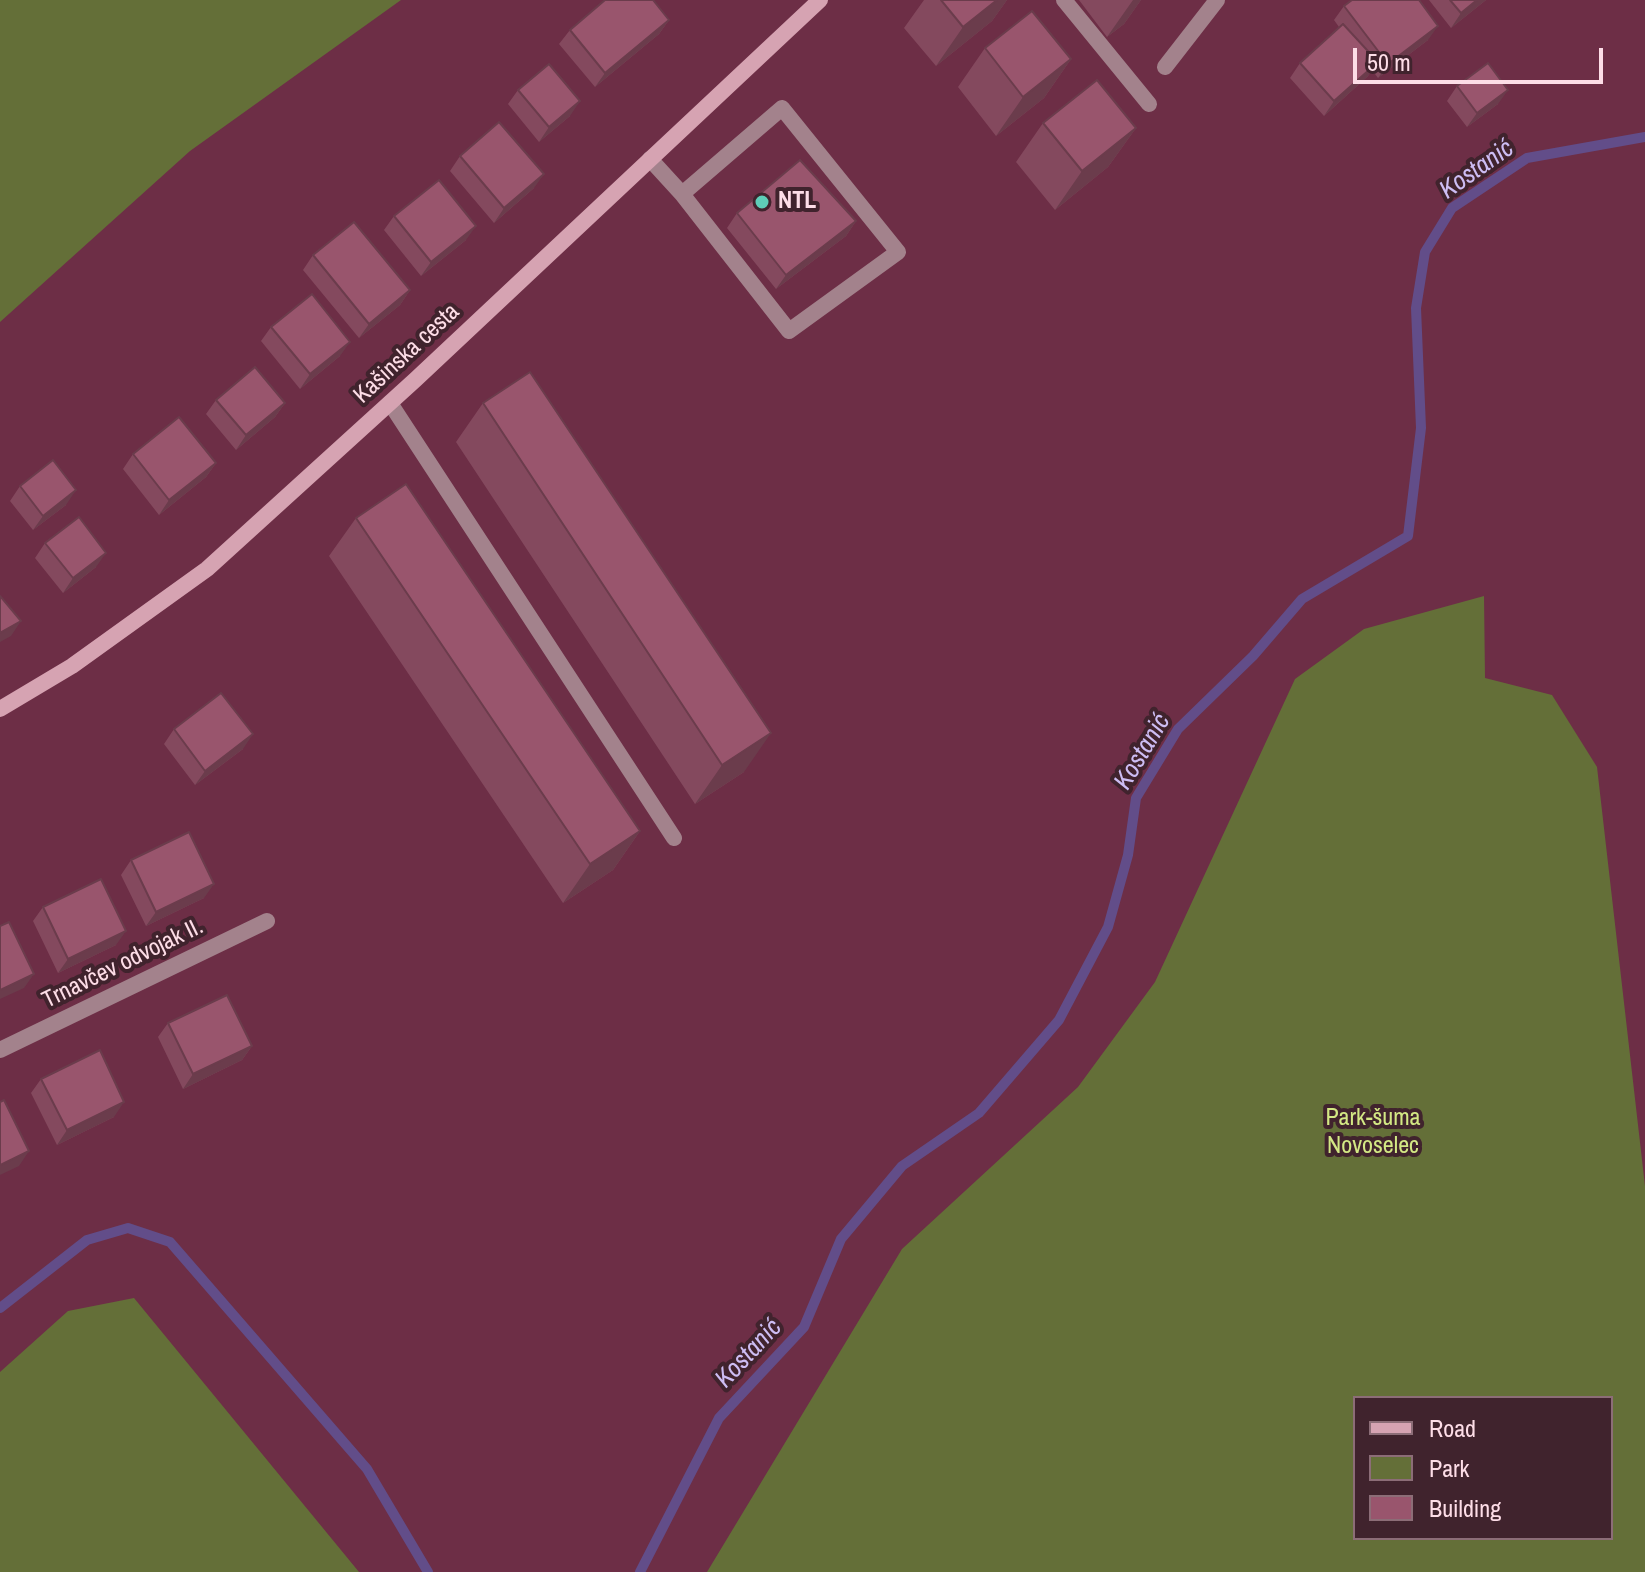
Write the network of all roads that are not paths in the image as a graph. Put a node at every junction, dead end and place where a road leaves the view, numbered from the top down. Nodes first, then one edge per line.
1 (820, 0) edge
2 (1064, 0) edge
3 (1217, 0) edge
4 (1165, 67) dead end
5 (1149, 104) dead end
6 (650, 159) junction
7 (682, 194) junction
8 (390, 403) junction
9 (0, 709) edge
10 (674, 838) dead end
11 (267, 921) dead end
12 (0, 1050) edge

1 - 6 main road, Kašinska cesta
2 - 5 street
3 - 4 street
6 - 7 street
6 - 8 main road, Kašinska cesta
7 - 7 street
8 - 9 main road, Kašinska cesta
8 - 10 street
11 - 12 street, Trnavčev odvojak II.

